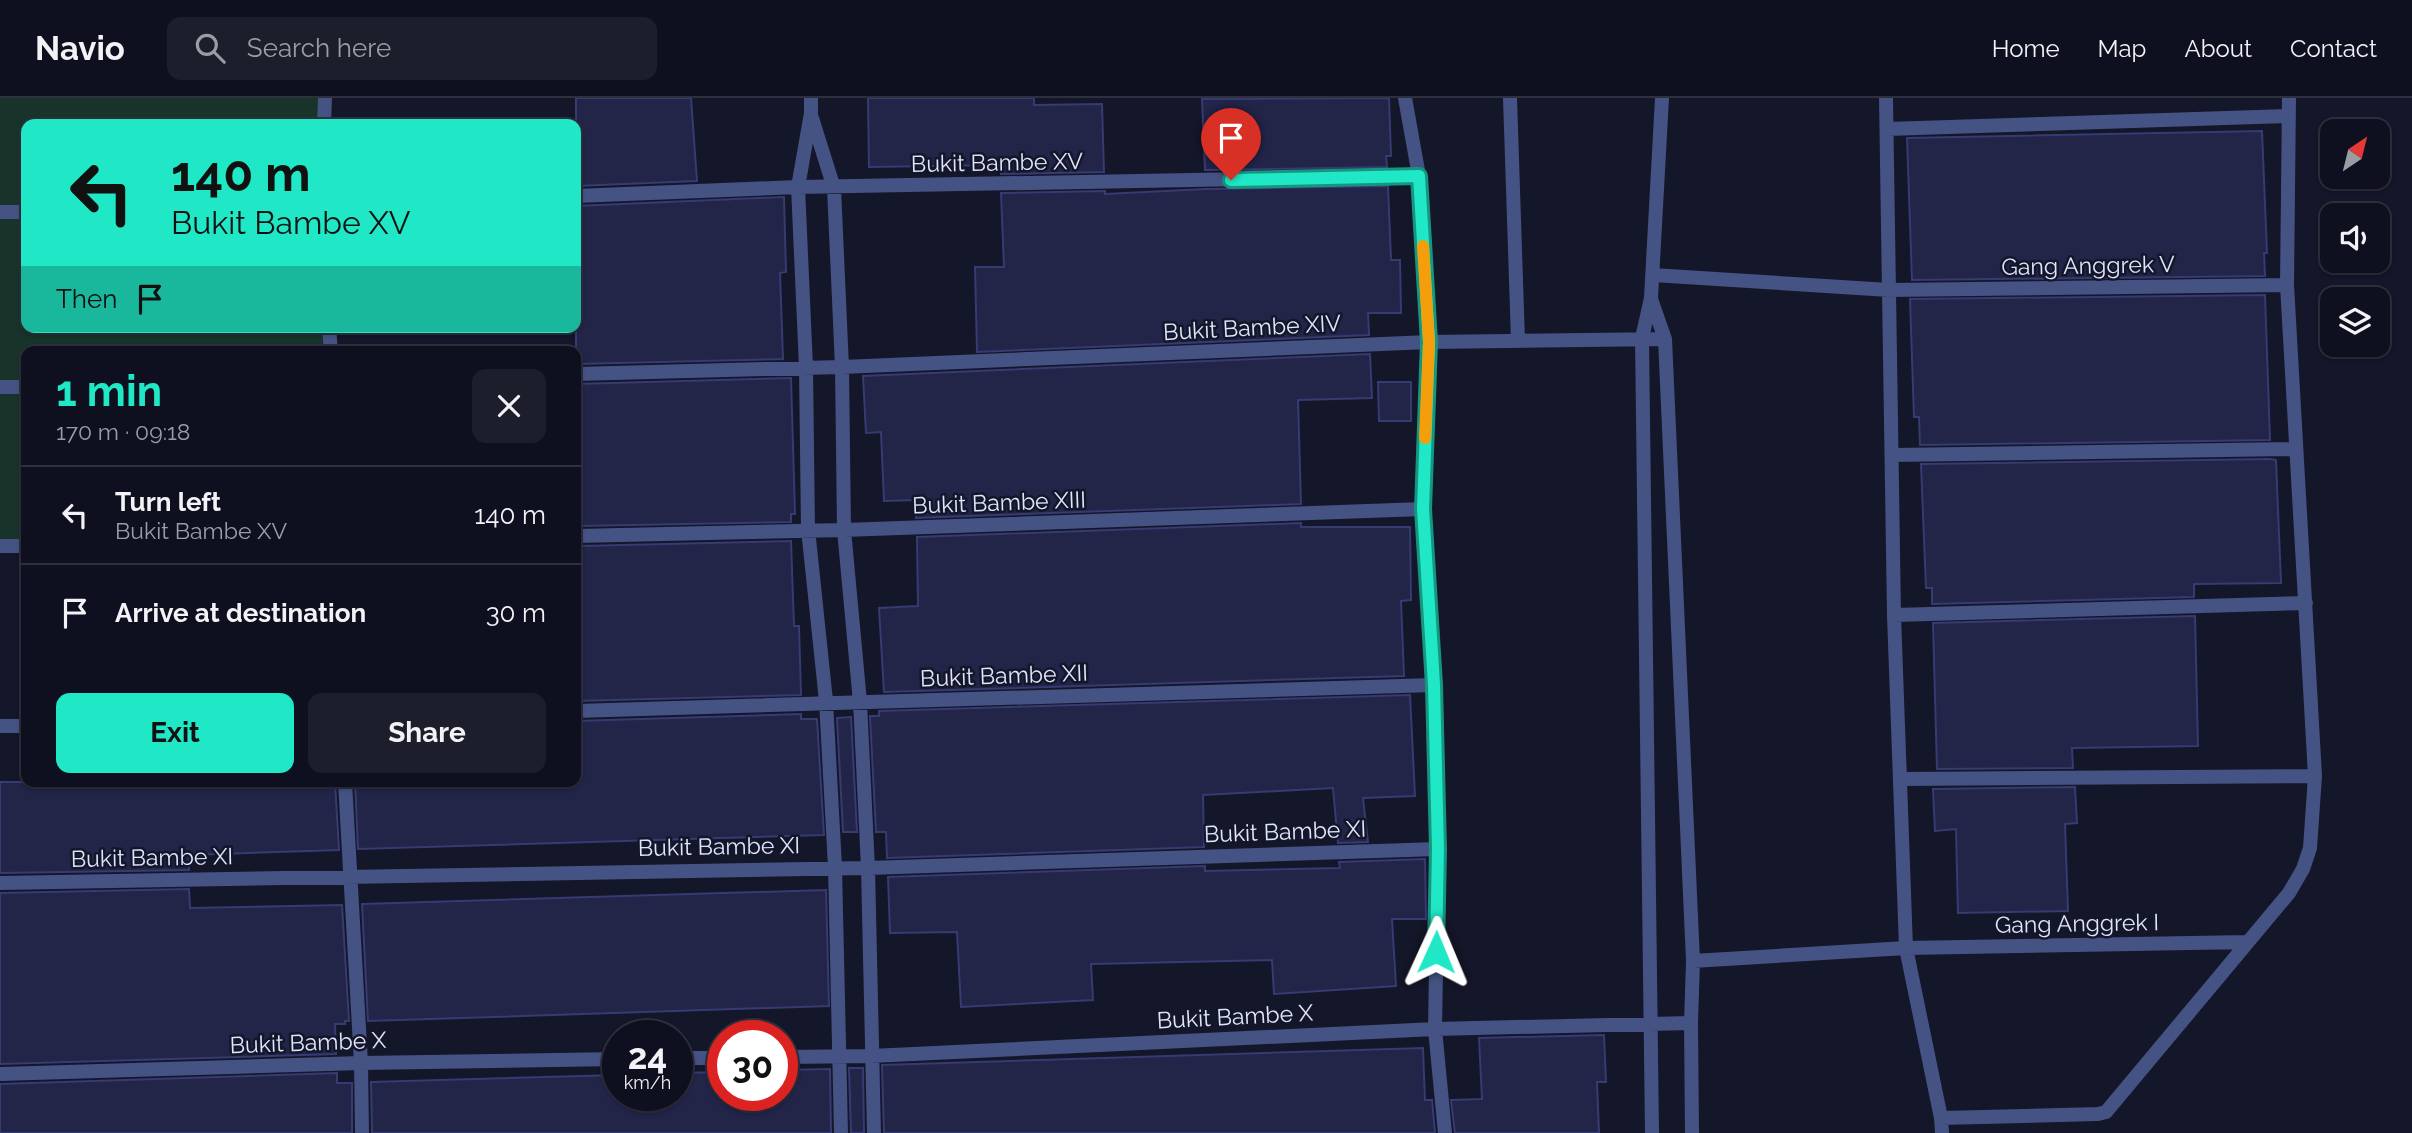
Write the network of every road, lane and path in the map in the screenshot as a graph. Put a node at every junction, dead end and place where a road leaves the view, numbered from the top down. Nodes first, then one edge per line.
1 (325, 98) edge
2 (811, 98) edge
3 (1405, 98) edge
4 (1510, 98) edge
5 (1662, 98) edge
6 (1886, 98) edge
7 (2289, 98) edge
8 (811, 113) junction
9 (2288, 116) junction
10 (324, 119) edge
11 (1886, 129) junction
12 (1419, 176) junction
13 (798, 187) junction
14 (834, 188) junction
15 (581, 196) edge
16 (0, 212) edge
17 (21, 212) edge
18 (1653, 275) junction
19 (2287, 285) junction
20 (1889, 290) junction
21 (1651, 298) junction
22 (1642, 338) junction
23 (1665, 339) junction
24 (1518, 341) junction
25 (1429, 342) junction
26 (842, 367) junction
27 (806, 368) junction
28 (581, 374) edge
29 (0, 387) edge
30 (21, 387) edge
31 (2295, 449) junction
32 (1892, 455) junction
33 (1423, 509) junction
34 (808, 529) junction
35 (844, 530) junction
36 (581, 536) edge
37 (0, 546) edge
38 (21, 546) edge
39 (2306, 603) junction
40 (1894, 615) junction
41 (1434, 685) junction
42 (826, 701) junction
43 (860, 702) junction
44 (581, 710) edge
45 (0, 726) edge
46 (21, 726) edge
47 (2315, 776) junction
48 (1901, 779) junction
49 (345, 787) edge
50 (1438, 849) junction
51 (835, 867) junction
52 (868, 867) junction
53 (352, 875) junction
54 (0, 883) edge
55 (2248, 942) junction
56 (1906, 948) junction
57 (1693, 961) junction
58 (1691, 1023) junction
59 (1651, 1024) junction
60 (1435, 1029) junction
61 (839, 1056) junction
62 (871, 1056) junction
63 (798, 1057) edge
64 (602, 1059) edge
65 (362, 1063) junction
66 (0, 1074) edge
67 (1942, 1126) edge
68 (362, 1133) edge
69 (841, 1133) edge
70 (874, 1133) edge
71 (1445, 1133) edge
72 (1652, 1133) edge
73 (1692, 1133) edge

1 - 10 street
2 - 8 street
3 - 12 street
4 - 24 street
5 - 18 street
6 - 11 street
7 - 9 street
8 - 13 street
8 - 14 street
9 - 11 street
9 - 19 street
11 - 20 street
12 - 14 street, Bukit Bambe XV
12 - 25 street
13 - 14 street, Bukit Bambe XV
13 - 15 street, Bukit Bambe XV
13 - 27 street
14 - 26 street
16 - 17 street
18 - 20 street, Gang Anggrek V
18 - 21 street
19 - 20 street, Gang Anggrek V
19 - 31 street
20 - 32 street
21 - 22 street
21 - 23 street
22 - 23 street, Bukit Bambe XIV
22 - 24 street, Bukit Bambe XIV
22 - 59 street
23 - 57 street
24 - 25 street, Bukit Bambe XIV
25 - 26 street, Bukit Bambe XIV
25 - 33 street
26 - 27 street, Bukit Bambe XIV
26 - 35 street
27 - 28 street, Bukit Bambe XIV
27 - 34 street
29 - 30 street
31 - 32 street
31 - 39 street
32 - 40 street
33 - 35 street, Bukit Bambe XIII
33 - 41 street
34 - 35 street, Bukit Bambe XIII
34 - 36 street, Bukit Bambe XIII
34 - 42 street
35 - 43 street
37 - 38 street
39 - 40 street
39 - 47 street
40 - 48 street
41 - 43 street, Bukit Bambe XII
41 - 50 street
42 - 43 street, Bukit Bambe XII
42 - 44 street, Bukit Bambe XII
42 - 51 street
43 - 52 street
45 - 46 street
47 - 48 street
47 - 55 street
48 - 56 street
49 - 53 street
50 - 52 street, Bukit Bambe XI
50 - 60 street
51 - 52 street, Bukit Bambe XI
51 - 53 street, Bukit Bambe XI
51 - 61 street
52 - 62 street
53 - 54 street, Bukit Bambe XI
53 - 65 street
55 - 56 street, Gang Anggrek I
55 - 67 street
56 - 57 street, Gang Anggrek I
56 - 67 street
57 - 58 street
58 - 59 street, Bukit Bambe X
58 - 73 street
59 - 60 street, Bukit Bambe X
59 - 72 street
60 - 62 street, Bukit Bambe X
60 - 71 street
61 - 62 street, Bukit Bambe X
61 - 63 street, Bukit Bambe X
61 - 69 street
62 - 70 street
64 - 65 street, Bukit Bambe X
65 - 66 street, Bukit Bambe X
65 - 68 street

